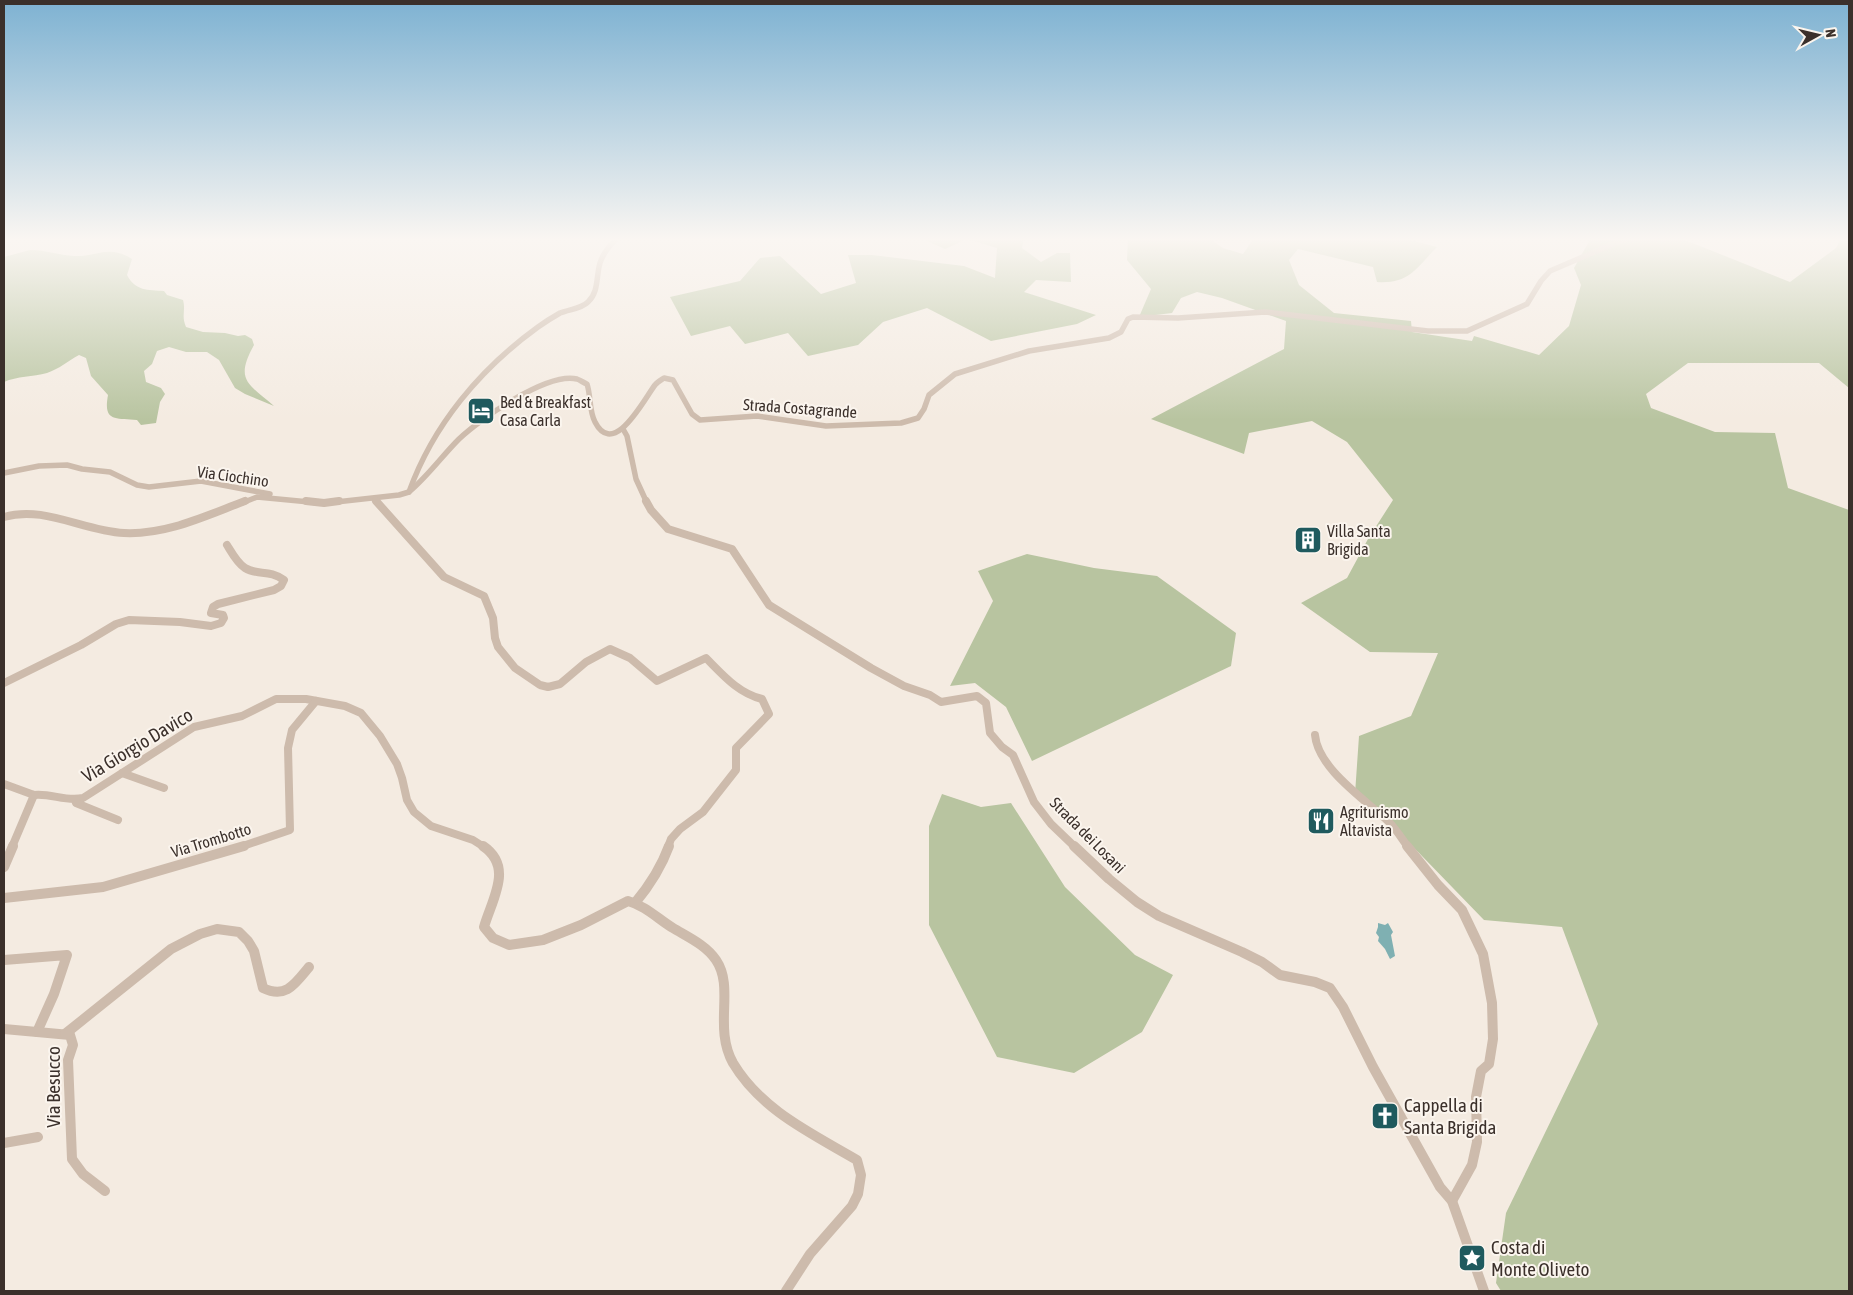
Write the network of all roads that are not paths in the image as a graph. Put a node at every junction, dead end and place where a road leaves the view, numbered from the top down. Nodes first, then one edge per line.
1 (592, 298) edge
2 (1530, 298) edge
3 (623, 429) junction
4 (4, 473) edge
5 (409, 492) junction
6 (283, 498) junction
7 (374, 499) junction
8 (4, 517) edge
9 (227, 545) dead end
10 (4, 683) edge
11 (316, 701) junction
12 (1315, 734) dead end
13 (122, 773) junction
14 (4, 784) edge
15 (164, 788) dead end
16 (34, 795) junction
17 (75, 800) junction
18 (118, 820) dead end
19 (4, 867) edge
20 (4, 898) edge
21 (635, 902) junction
22 (4, 960) edge
23 (309, 967) dead end
24 (4, 1029) edge
25 (37, 1032) junction
26 (65, 1034) junction
27 (38, 1138) dead end
28 (4, 1144) edge
29 (105, 1191) dead end
30 (1452, 1201) junction
31 (786, 1291) edge
32 (1484, 1291) edge

1 - 5 street
2 - 3 street, Strada Costagrande
3 - 5 street
3 - 30 street, Strada dei Losani
4 - 6 street, Via Ciochino
5 - 7 street
6 - 7 street
6 - 8 street
7 - 21 street
9 - 10 street
11 - 13 street, Via Giorgio Davico
11 - 20 street, Via Trombotto
11 - 21 street, Via Giorgio Davico
12 - 30 street
13 - 15 street
13 - 17 street, Via Giorgio Davico
14 - 16 street, Via Giorgio Davico
16 - 17 street, Via Giorgio Davico
16 - 19 street
17 - 18 street
21 - 31 street
22 - 25 street
23 - 26 street
24 - 25 street, Via Besucco
25 - 26 street, Via Besucco
26 - 29 street, Via Besucco
27 - 28 street
30 - 32 street, Strada dei Losani

